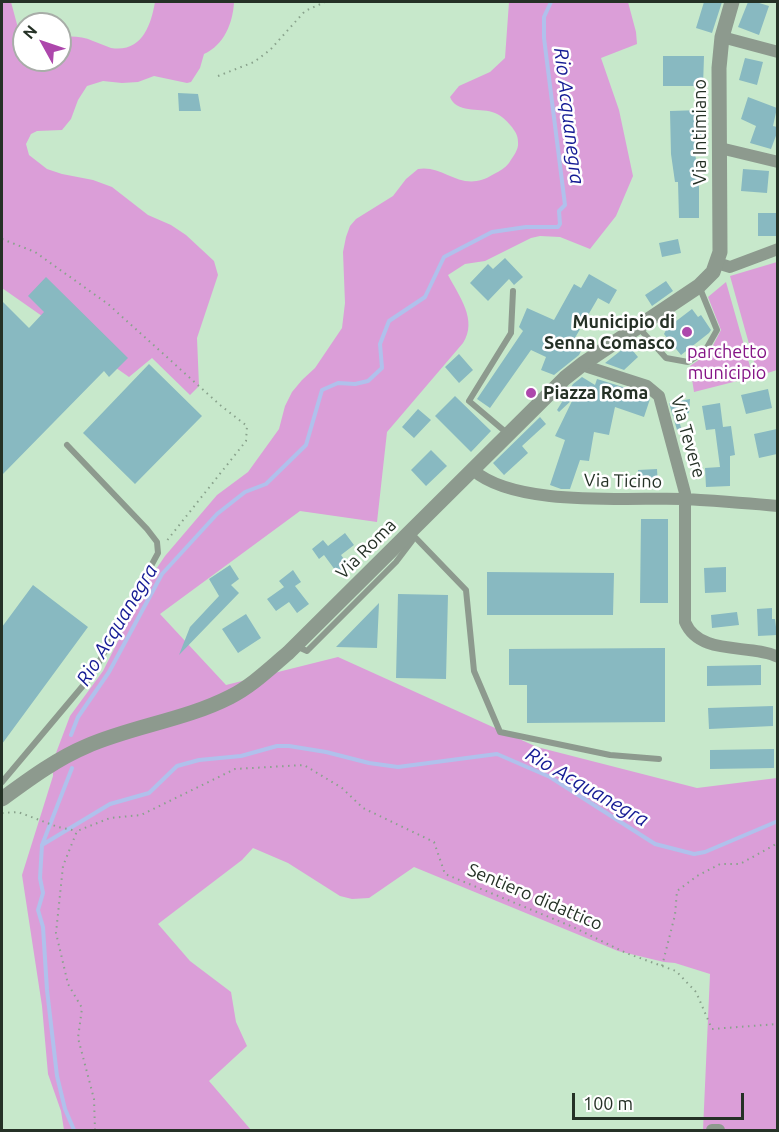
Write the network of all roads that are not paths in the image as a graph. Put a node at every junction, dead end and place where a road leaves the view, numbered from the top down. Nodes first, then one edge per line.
1 (732, 2) edge
2 (722, 37) junction
3 (777, 52) edge
4 (720, 148) junction
5 (777, 162) edge
6 (777, 249) edge
7 (717, 263) junction
8 (699, 286) junction
9 (513, 291) dead end
10 (638, 328) junction
11 (584, 363) junction
12 (508, 434) junction
13 (67, 445) dead end
14 (473, 470) junction
15 (685, 499) junction
16 (777, 506) edge
17 (410, 532) junction
18 (777, 657) edge
19 (659, 759) dead end
20 (2, 782) edge
21 (2, 799) edge
22 (712, 1131) edge
23 (719, 1131) edge

1 - 2 street, Via Intimiano
2 - 3 street
2 - 4 street, Via Intimiano
4 - 5 street
4 - 7 street, Via Intimiano
6 - 7 street
7 - 8 street, Via Roma
8 - 10 street, Via Roma
8 - 10 lane
9 - 12 lane
10 - 11 street, Via Roma
11 - 12 street, Via Roma
11 - 15 street, Via Tevere
12 - 14 street, Via Roma
13 - 20 lane
14 - 15 street, Via Ticino
14 - 17 street, Via Roma
15 - 16 street, Via Ticino
15 - 18 street
17 - 19 lane
17 - 21 street, Via Roma
22 - 23 street

